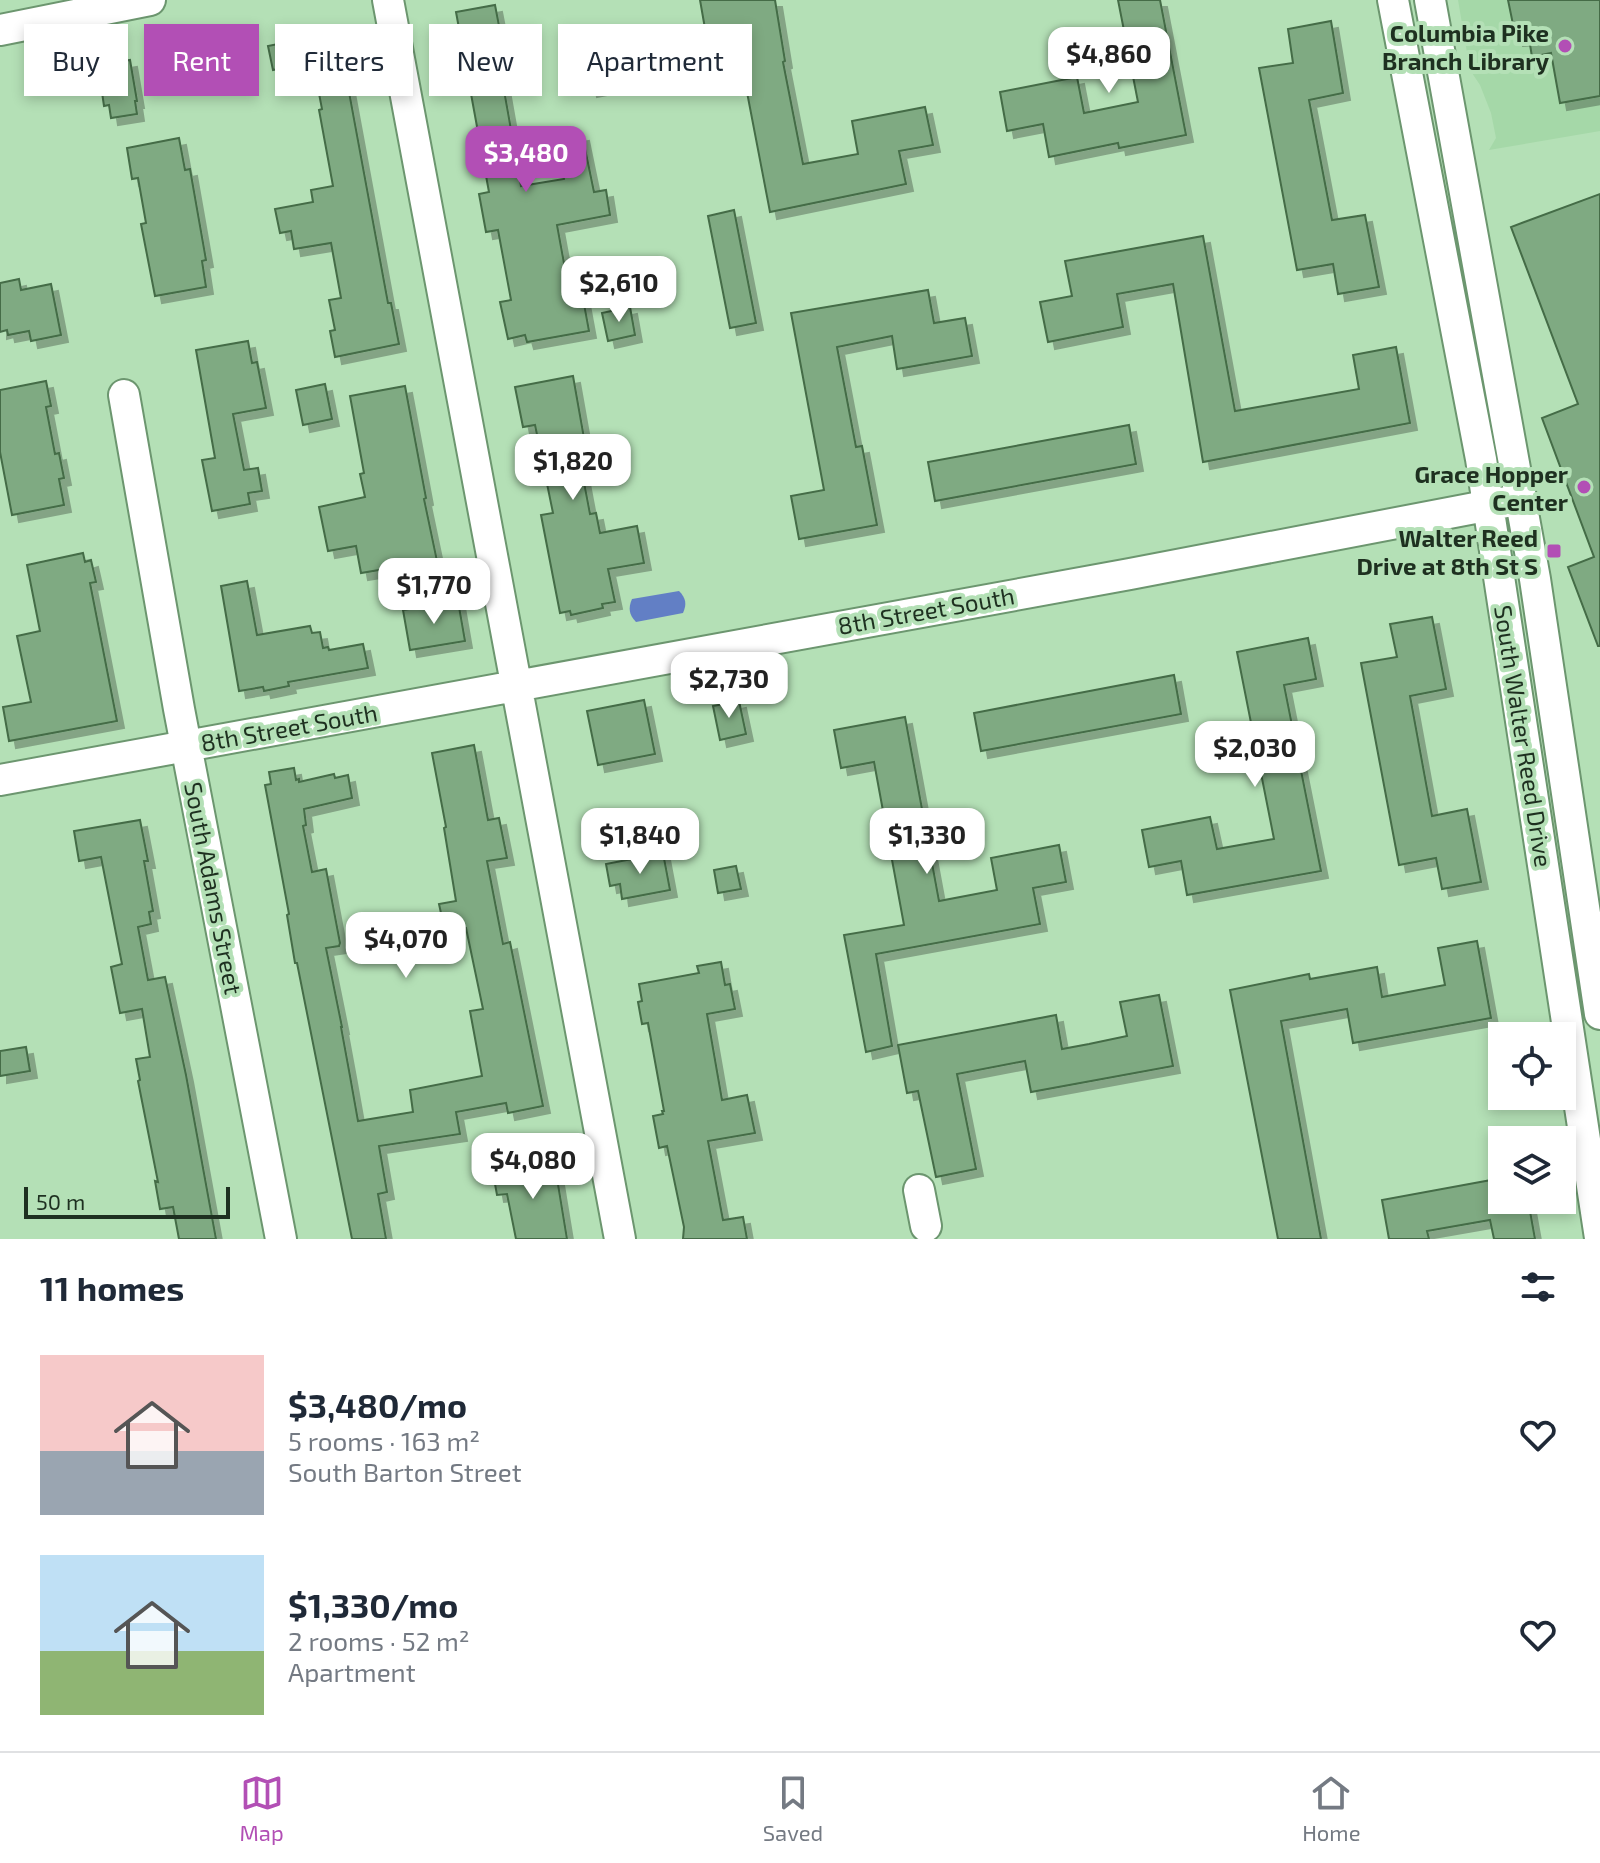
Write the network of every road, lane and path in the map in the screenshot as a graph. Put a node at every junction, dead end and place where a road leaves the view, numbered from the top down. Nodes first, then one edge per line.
1 (150, 0) edge
2 (388, 0) edge
3 (1393, 0) edge
4 (1430, 0) edge
5 (29, 12) edge
6 (0, 30) edge
7 (124, 395) dead end
8 (1522, 499) junction
9 (1489, 505) junction
10 (515, 685) junction
11 (186, 745) junction
12 (0, 780) edge
13 (1600, 1016) edge
14 (1568, 1022) joint
15 (1576, 1076) edge
16 (919, 1190) dead end
17 (926, 1226) dead end
18 (1600, 1238) edge
19 (281, 1239) edge
20 (620, 1239) edge

1 - 5 street
2 - 10 street
3 - 9 street, South Walter Reed Drive
4 - 8 street, South Walter Reed Drive
5 - 6 street
7 - 11 street, South Adams Street
8 - 9 street, 8th Street South
8 - 13 street, South Walter Reed Drive
9 - 10 street, 8th Street South
9 - 14 street, South Walter Reed Drive
10 - 11 street, 8th Street South
10 - 20 street
11 - 12 street, 8th Street South
11 - 19 street, South Adams Street
13 - 14 street
15 - 18 street, South Walter Reed Drive
16 - 17 street

